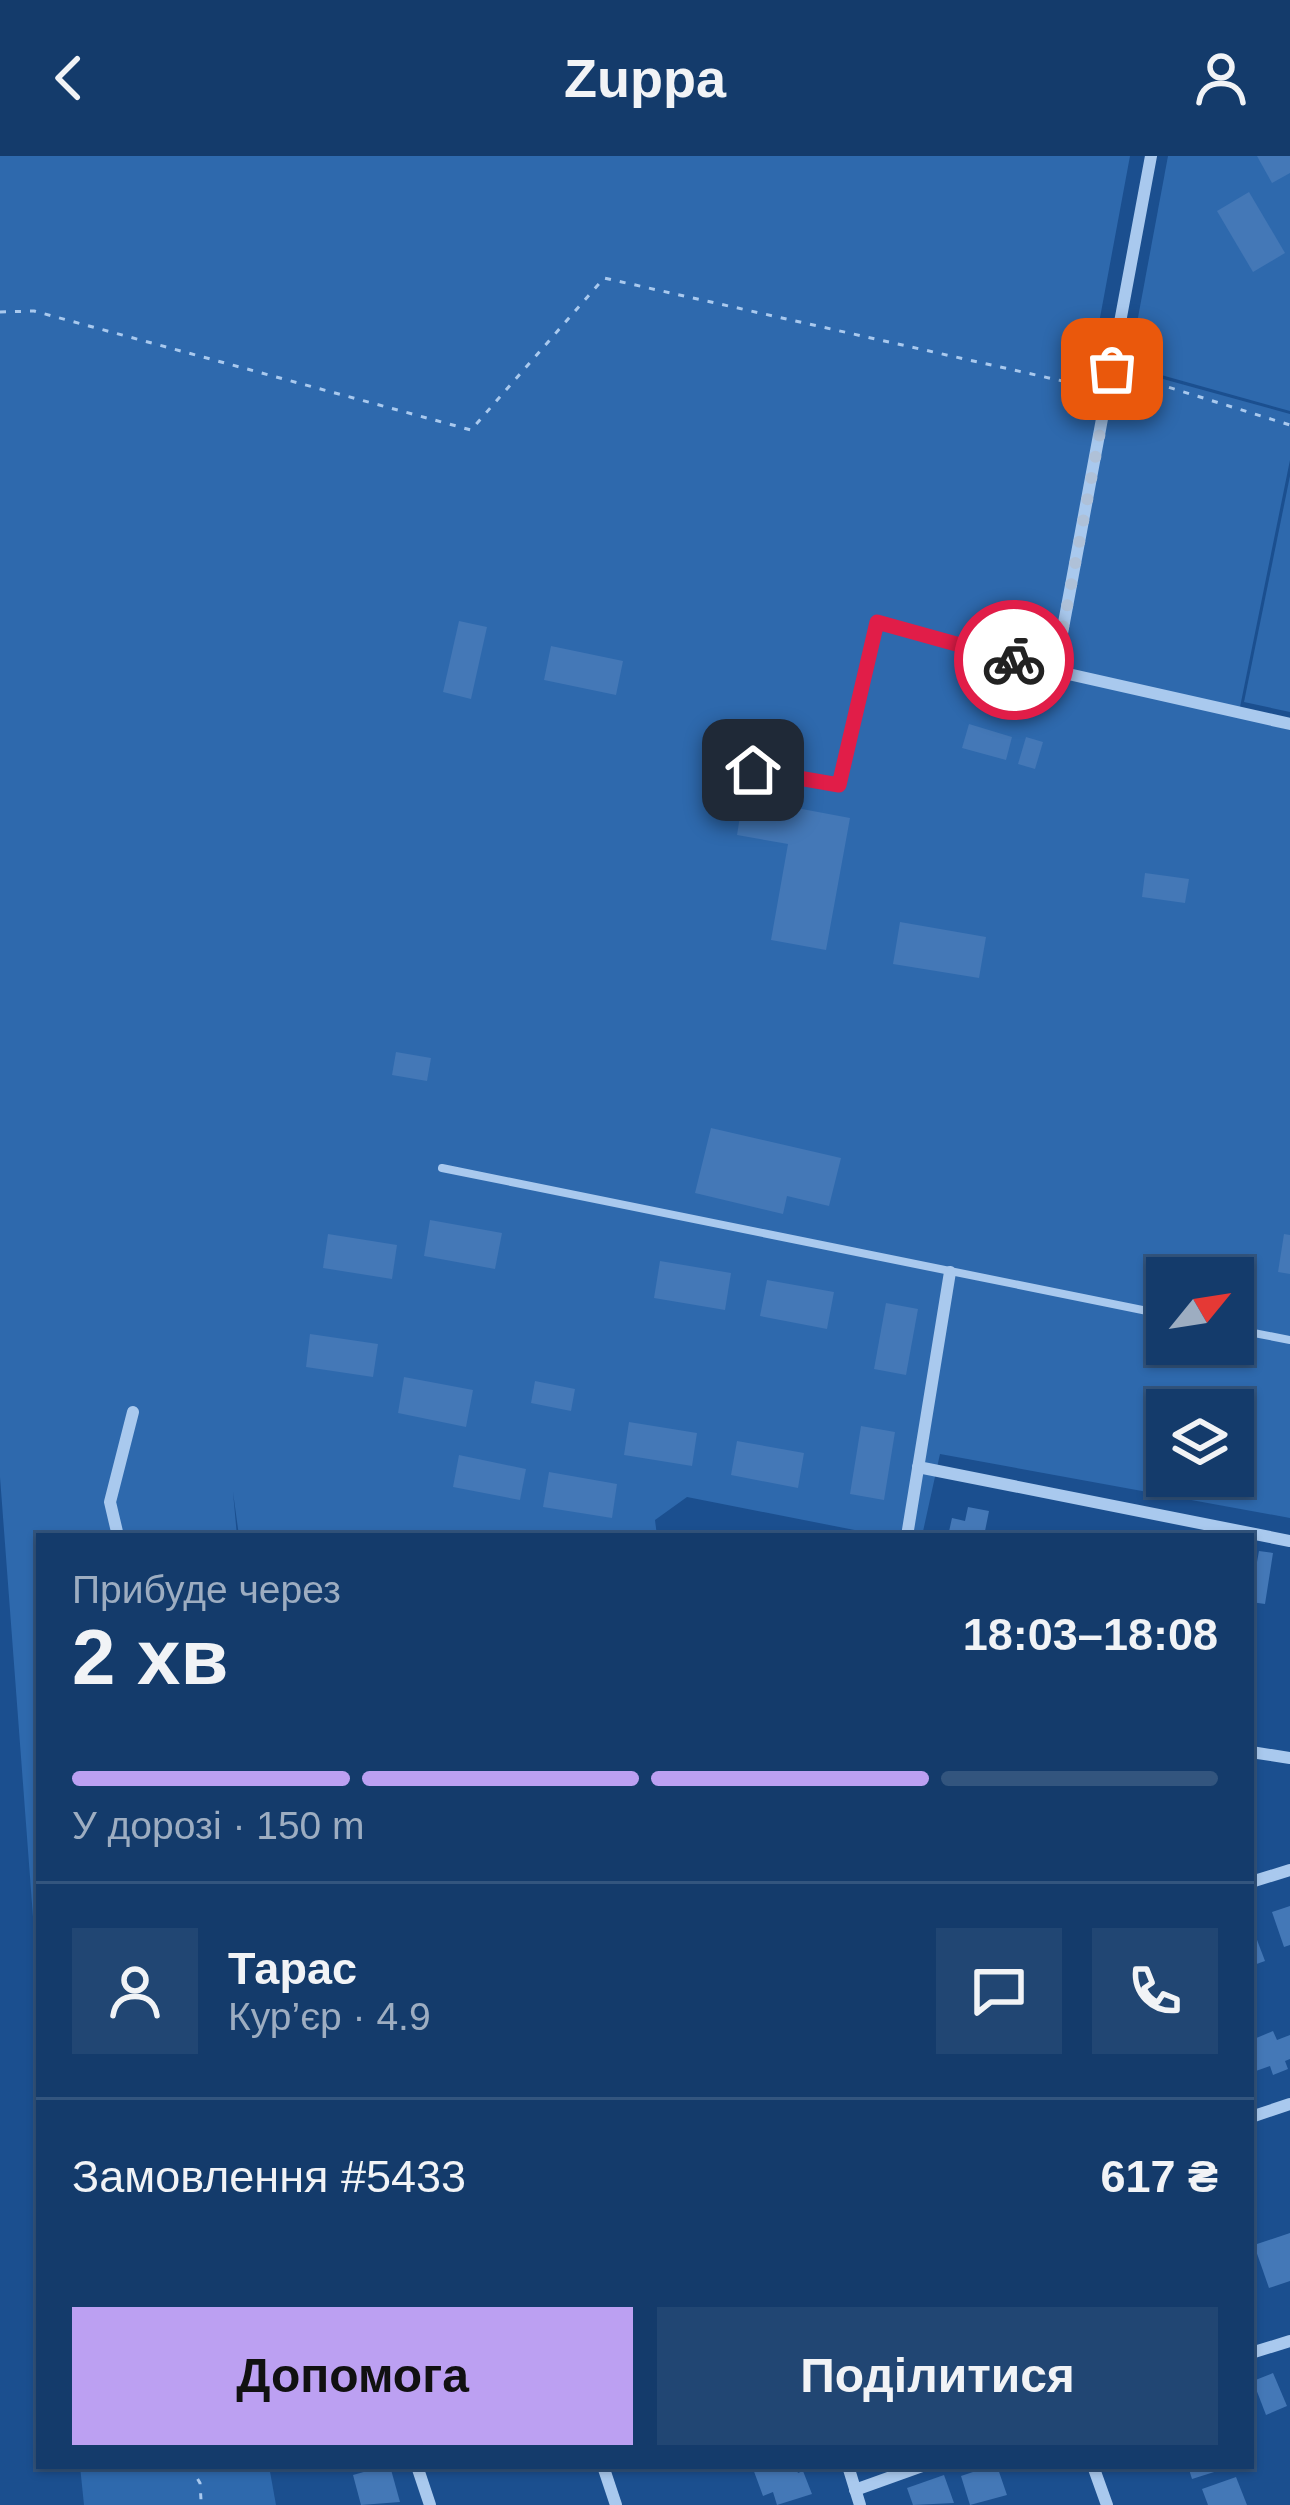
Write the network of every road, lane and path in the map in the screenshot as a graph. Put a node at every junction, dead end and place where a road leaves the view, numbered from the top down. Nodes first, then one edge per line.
1 (1151, 156) edge
2 (0, 312) edge
3 (1112, 369) junction
4 (1290, 425) edge
5 (1055, 670) junction
6 (1290, 724) edge
7 (753, 770) dead end
8 (442, 1168) dead end
9 (950, 1271) junction
10 (1146, 1311) edge
11 (1254, 1333) edge
12 (1290, 1340) edge
13 (133, 1412) dead end
14 (918, 1467) junction
15 (117, 1533) edge
16 (907, 1533) edge
17 (1250, 1533) edge
18 (1254, 1534) edge
19 (1290, 1541) edge
20 (1254, 1753) edge
21 (1290, 1759) edge
22 (1290, 1870) edge
23 (1254, 1881) edge
24 (1290, 2104) edge
25 (1254, 2116) edge
26 (1290, 2341) edge
27 (1254, 2353) edge
28 (192, 2469) edge
29 (418, 2469) edge
30 (604, 2469) edge
31 (849, 2469) edge
32 (914, 2469) edge
33 (1095, 2469) edge
34 (855, 2490) junction
35 (196, 2505) edge
36 (430, 2505) edge
37 (616, 2505) edge
38 (860, 2505) edge
39 (1107, 2505) edge

1 - 3 street
2 - 3 path
3 - 4 path
3 - 5 street
5 - 6 street
5 - 7 lane
8 - 9 lane
9 - 10 lane
9 - 14 street
11 - 12 lane
13 - 15 street
14 - 16 street
14 - 17 street
18 - 19 street
20 - 21 street
22 - 23 street
24 - 25 street
26 - 27 street
28 - 35 path
29 - 36 street
30 - 37 street
31 - 34 street
32 - 34 street
33 - 39 street
34 - 38 street

